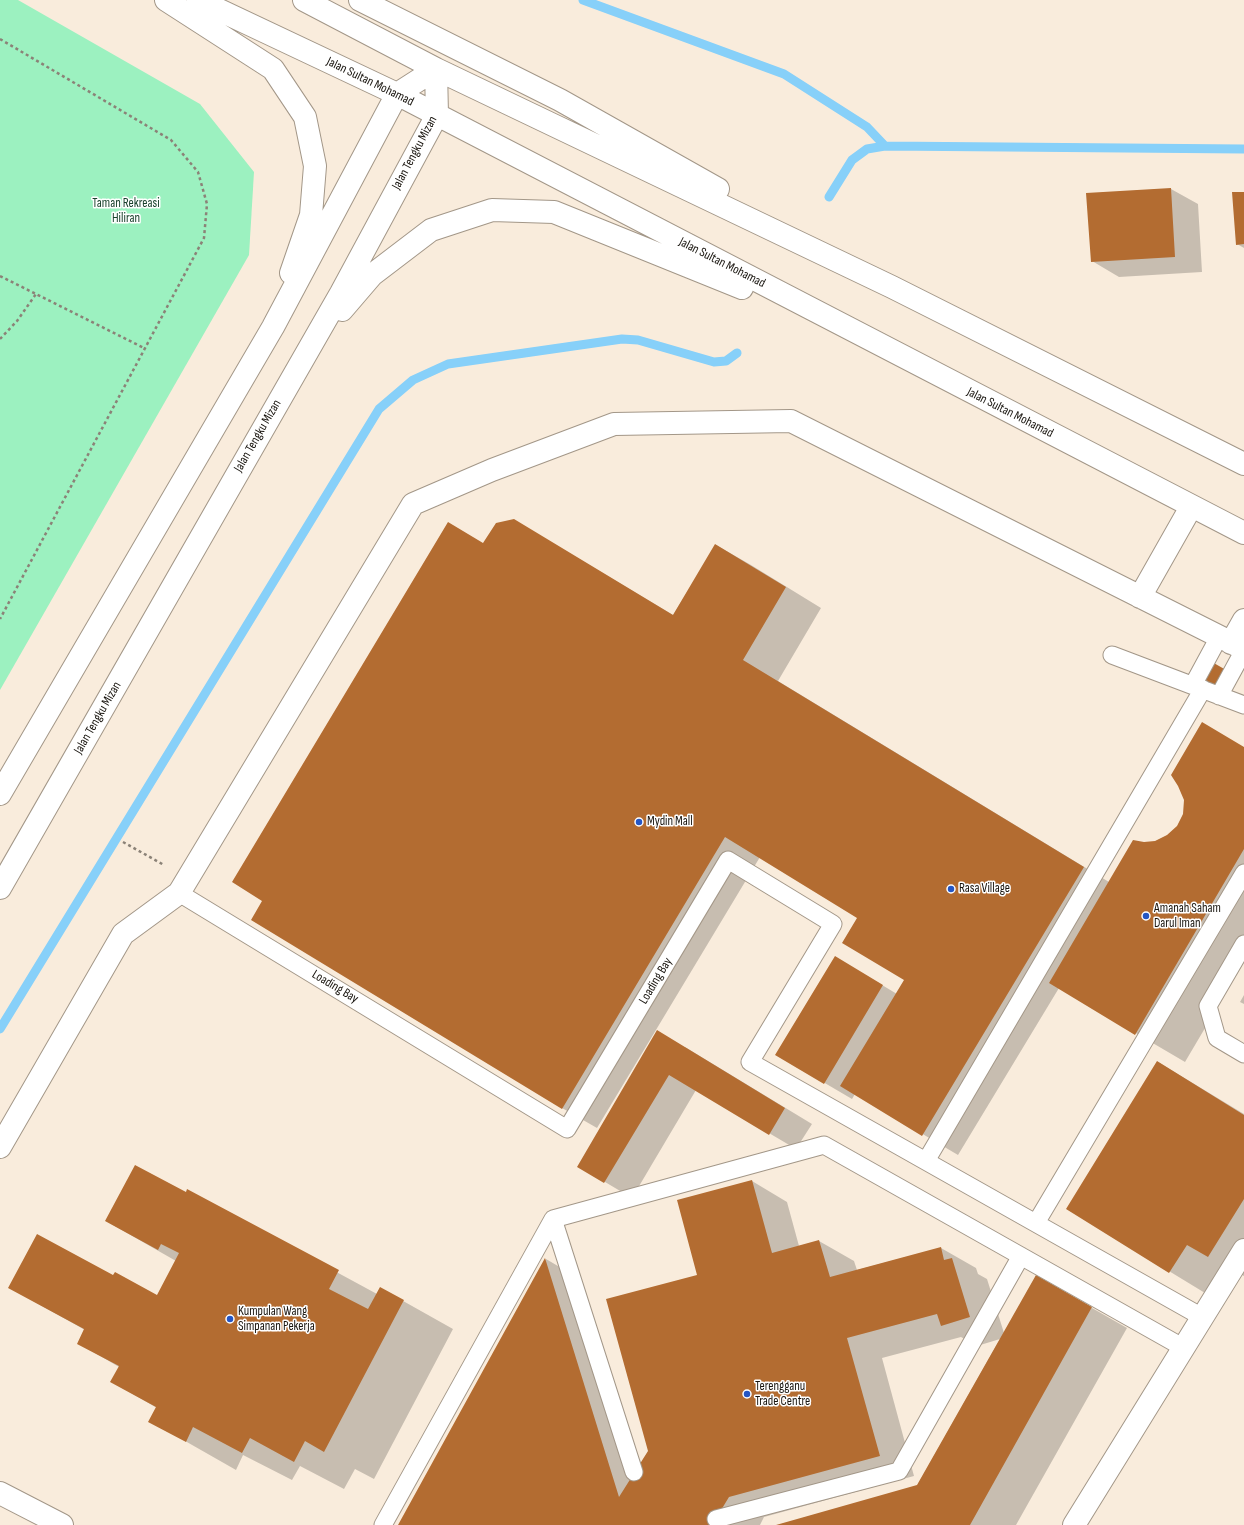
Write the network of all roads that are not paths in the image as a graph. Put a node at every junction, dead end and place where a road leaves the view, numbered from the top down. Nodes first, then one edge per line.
1 (166, 0) edge
2 (198, 0) edge
3 (304, 0) edge
4 (360, 0) edge
5 (436, 69) junction
6 (397, 94) junction
7 (437, 115) junction
8 (892, 288) junction
9 (273, 327) junction
10 (866, 338) junction
11 (310, 347) junction
12 (1244, 464) edge
13 (1191, 507) junction
14 (1244, 533) edge
15 (1140, 597) junction
16 (1244, 620) edge
17 (1235, 645) edge
18 (1112, 655) dead end
19 (1198, 687) junction
20 (1219, 696) junction
21 (1244, 705) edge
22 (0, 794) edge
23 (1244, 873) edge
24 (183, 886) junction
25 (0, 888) edge
26 (1244, 944) edge
27 (1244, 1054) edge
28 (0, 1147) edge
29 (926, 1161) junction
30 (553, 1219) junction
31 (1036, 1224) junction
32 (1244, 1250) edge
33 (1021, 1256) junction
34 (1202, 1317) junction
35 (1184, 1348) junction
36 (634, 1472) dead end
37 (0, 1493) edge
38 (716, 1519) dead end
39 (62, 1525) edge
40 (383, 1525) edge
41 (1074, 1525) edge

1 - 9 main road
2 - 6 main road, Jalan Sultan Mohamad
3 - 5 main road
4 - 8 main road
5 - 6 main road
5 - 7 main road, Jalan Tengku Mizan
5 - 8 main road
6 - 7 main road, Jalan Sultan Mohamad
6 - 9 main road
7 - 10 main road, Jalan Sultan Mohamad
7 - 11 main road, Jalan Tengku Mizan
8 - 12 main road
9 - 22 main road
10 - 11 main road
10 - 13 main road, Jalan Sultan Mohamad
11 - 25 main road, Jalan Tengku Mizan
13 - 14 main road, Jalan Sultan Mohamad
13 - 15 main road
15 - 17 main road
15 - 24 main road
16 - 17 main road
17 - 19 lane
17 - 20 lane
18 - 19 lane
19 - 20 lane
19 - 29 lane
20 - 21 lane
23 - 31 lane
24 - 28 main road
24 - 29 lane, Loading Bay
26 - 27 lane
29 - 31 lane
30 - 33 lane
30 - 36 lane
30 - 40 lane
31 - 34 lane
32 - 34 main road
33 - 35 lane
33 - 38 lane
34 - 35 main road
35 - 41 main road
37 - 39 main road

